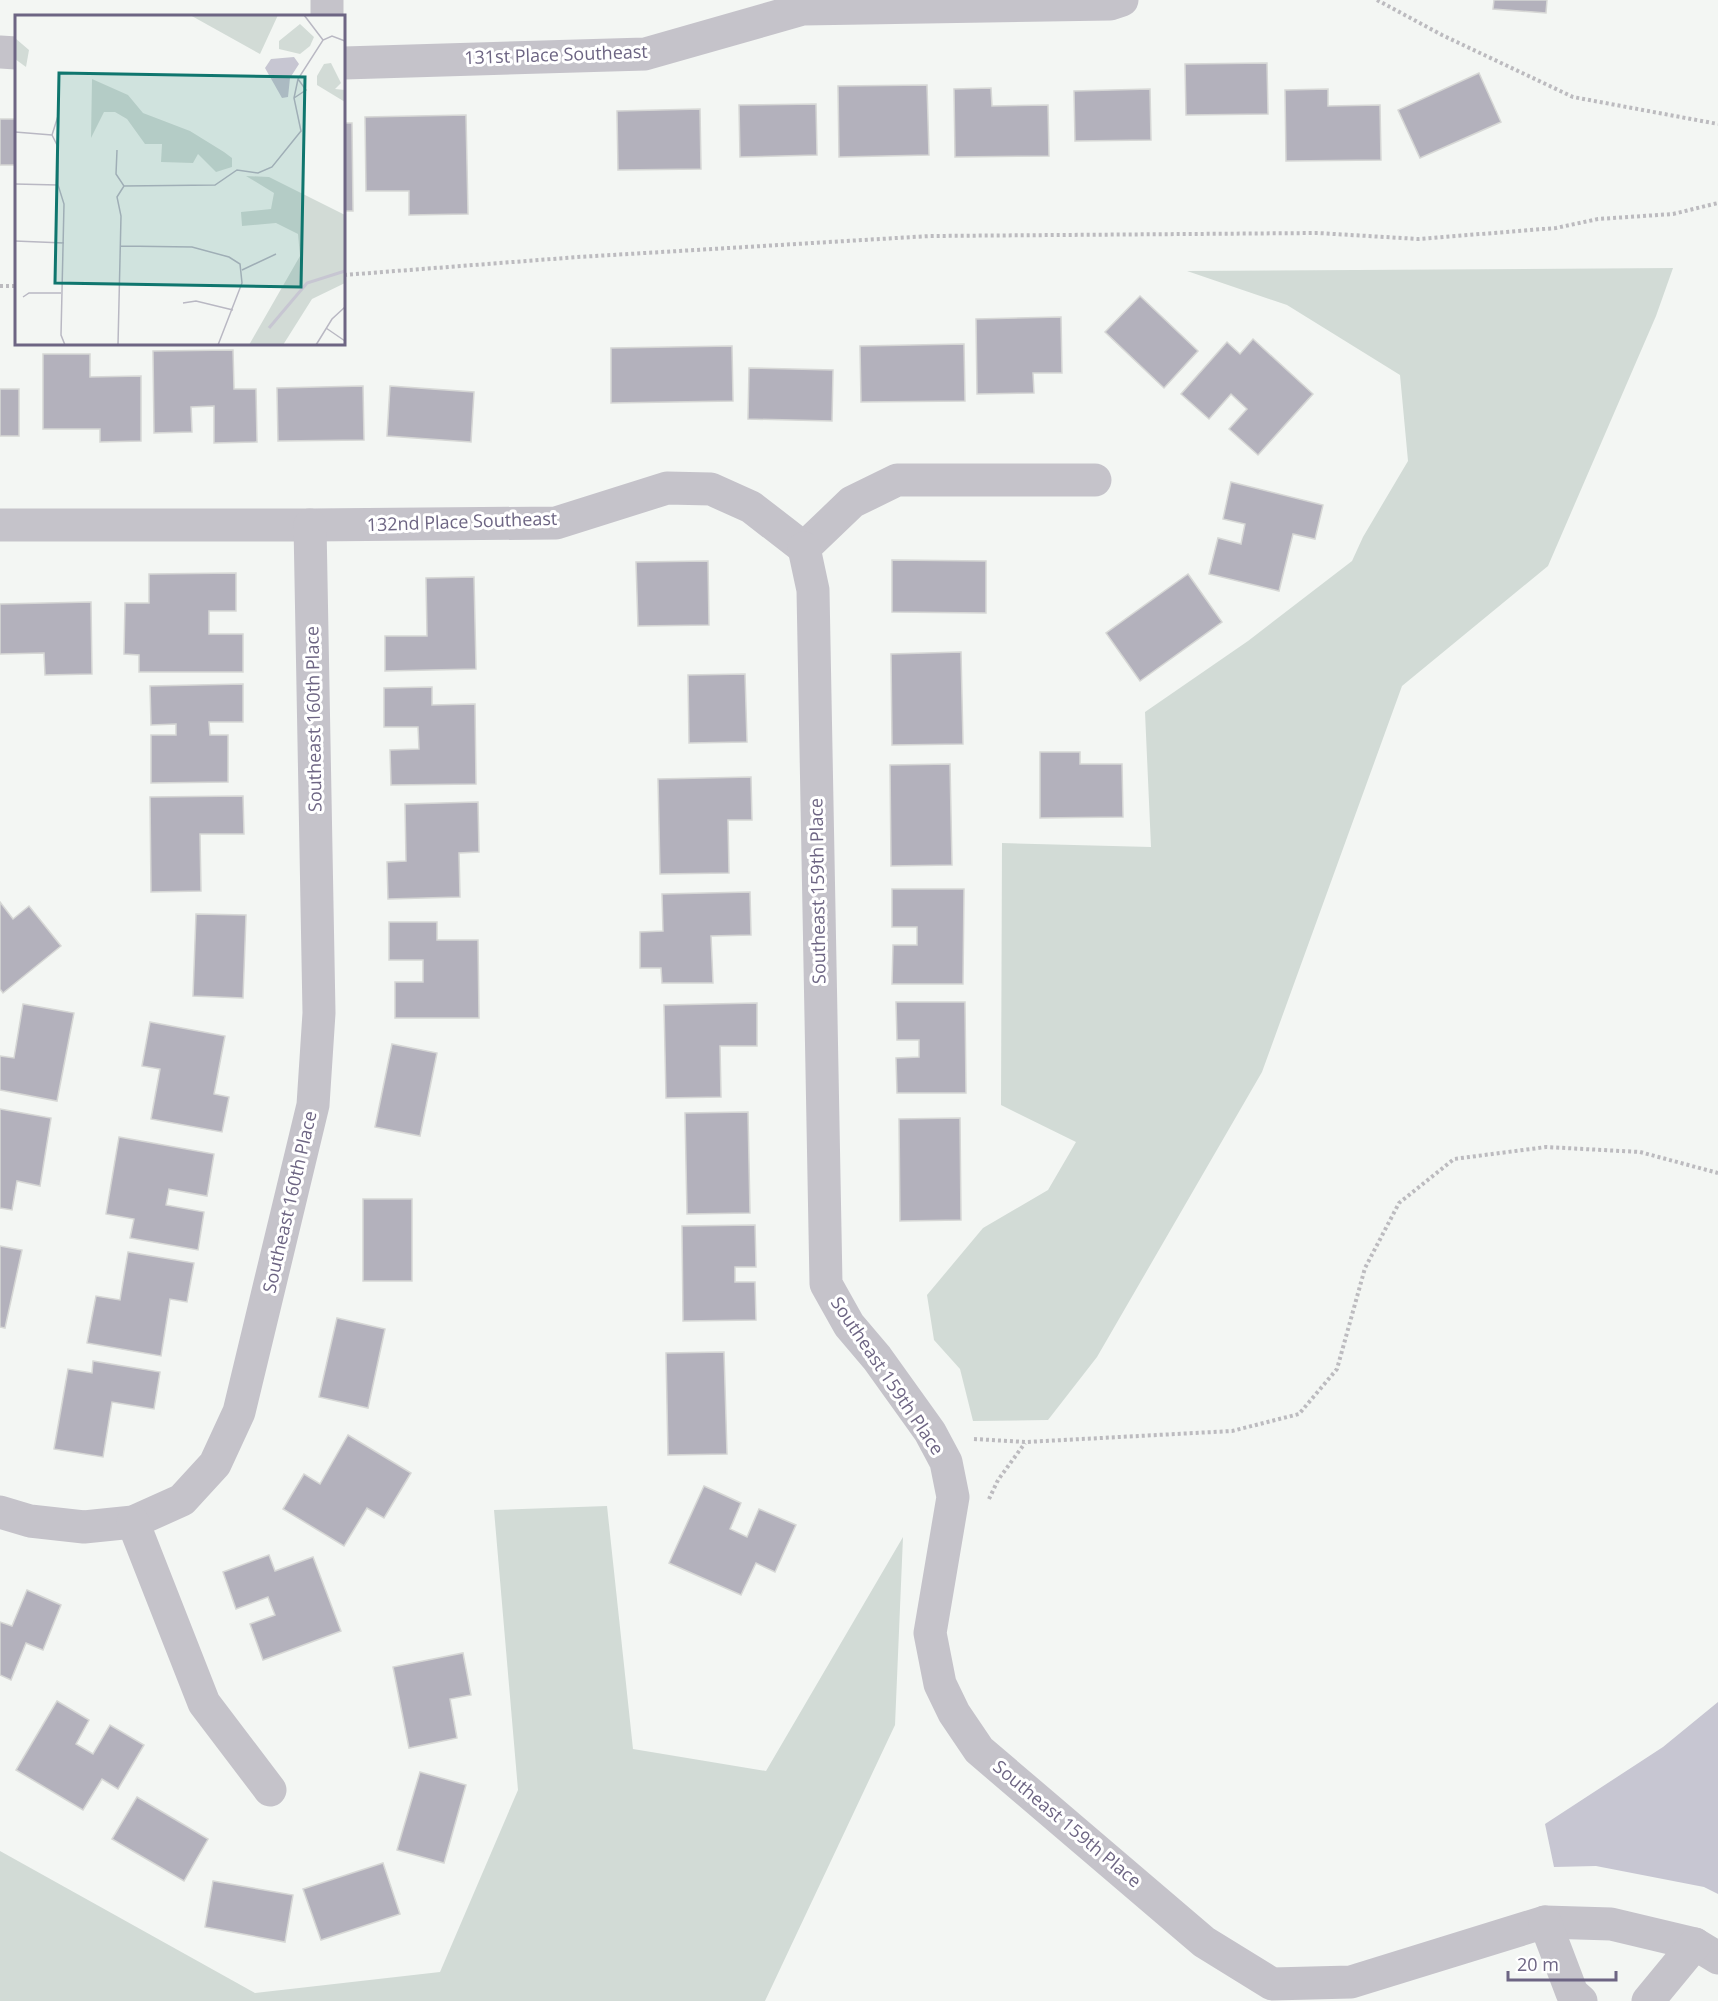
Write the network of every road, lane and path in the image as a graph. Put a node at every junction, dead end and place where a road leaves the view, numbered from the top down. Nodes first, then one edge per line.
1 (1122, 0) edge
2 (1377, 0) edge
3 (803, 5) edge
4 (0, 52) edge
5 (15, 53) edge
6 (345, 63) edge
7 (1718, 124) edge
8 (1718, 203) edge
9 (345, 275) edge
10 (1095, 480) dead end
11 (0, 525) edge
12 (310, 525) junction
13 (804, 548) junction
14 (1718, 1173) edge
15 (930, 1432) junction
16 (0, 1512) edge
17 (133, 1522) junction
18 (270, 1790) dead end
19 (1545, 1922) junction
20 (1707, 1952) edge
21 (1581, 2001) edge
22 (1648, 2001) edge

1 - 3 street, 131st Place Southeast
2 - 7 path
3 - 6 street, 131st Place Southeast
4 - 5 street
8 - 9 path
10 - 13 street
11 - 12 street, 132nd Place Southeast
12 - 13 street, 132nd Place Southeast
12 - 17 street, Southeast 160th Place
13 - 15 street, Southeast 159th Place
14 - 15 path
15 - 19 street, Southeast 159th Place
16 - 17 street, Southeast 160th Place
17 - 18 street
19 - 20 street, Southeast 159th Place
19 - 21 street
20 - 22 street, Southeast 159th Place

